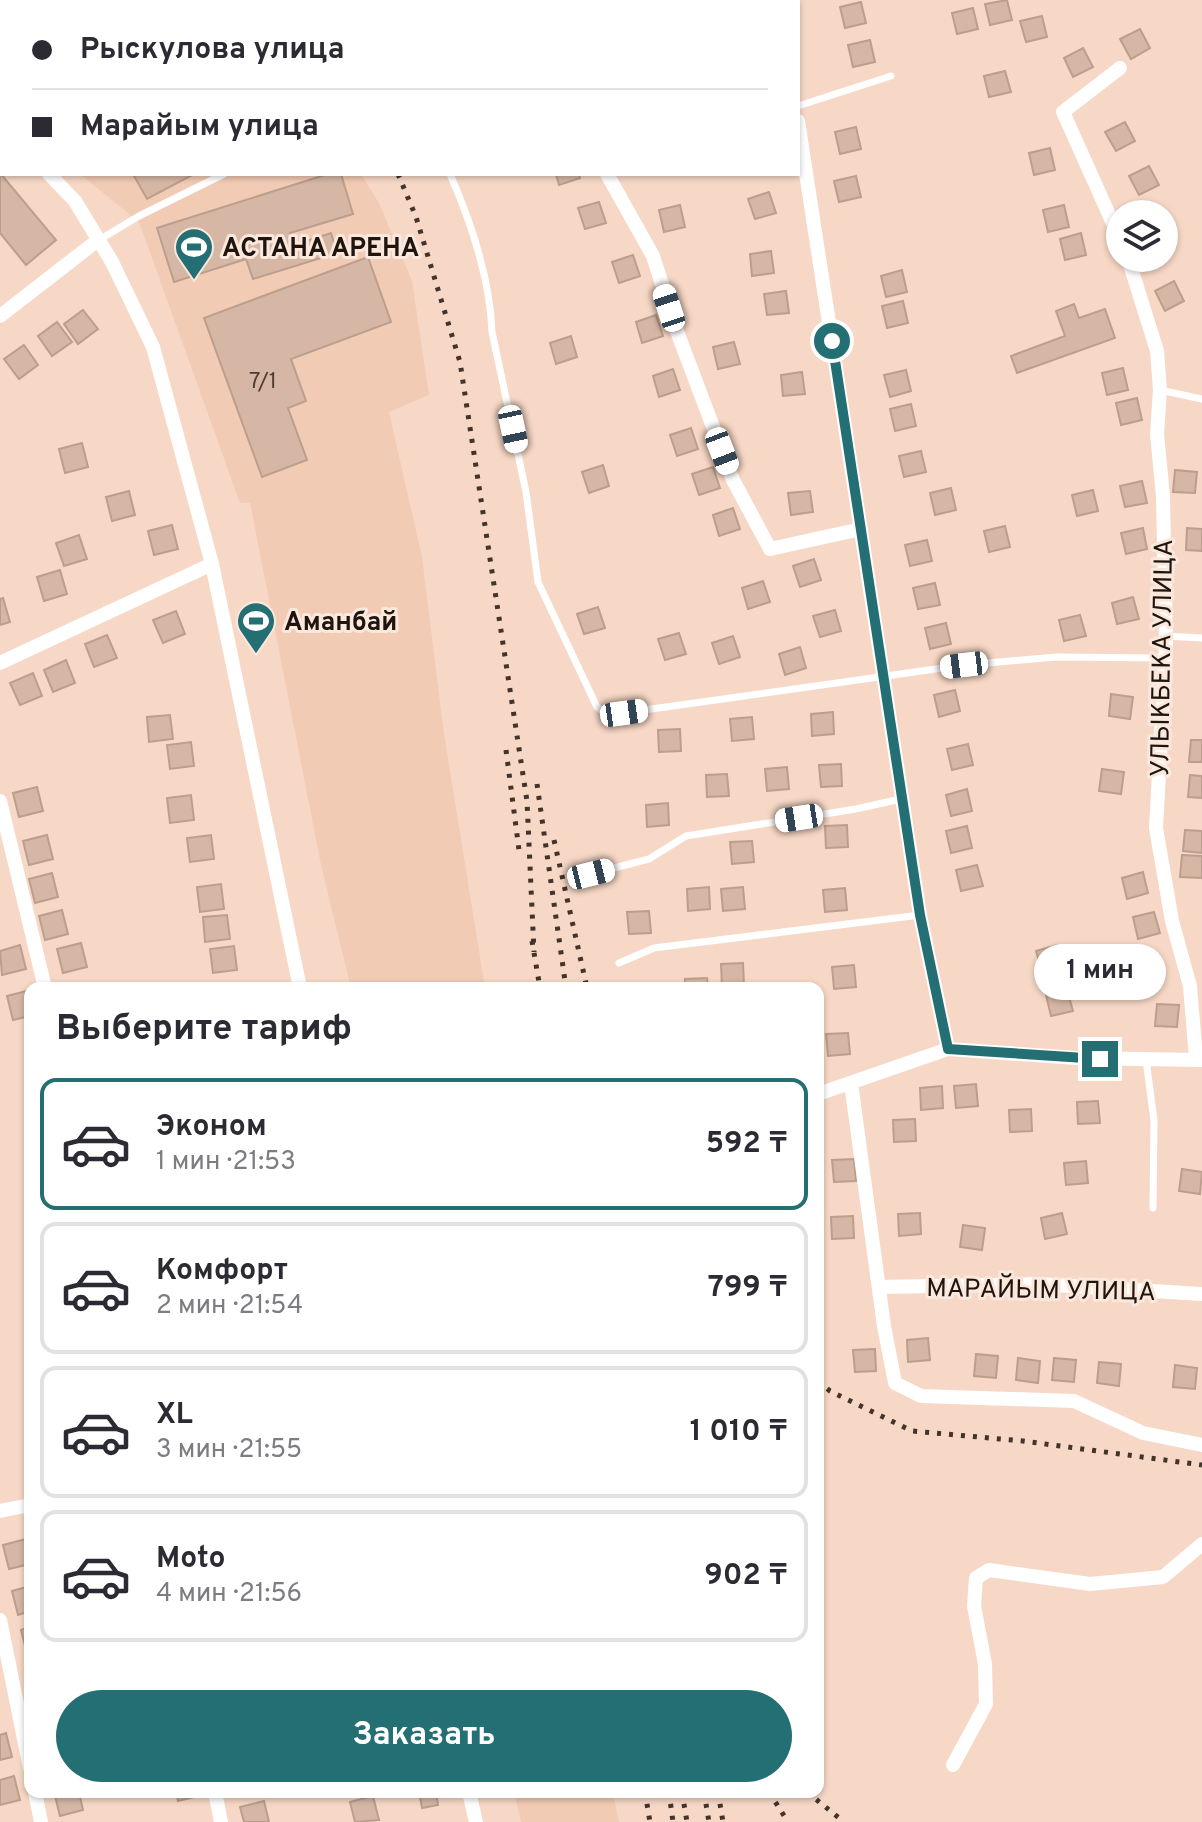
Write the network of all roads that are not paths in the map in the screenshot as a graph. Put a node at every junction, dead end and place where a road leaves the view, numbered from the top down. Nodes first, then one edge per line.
1 (1120, 68) dead end
2 (891, 76) dead end
3 (800, 105) edge
4 (800, 134) edge
5 (51, 176) edge
6 (220, 176) edge
7 (451, 176) edge
8 (608, 176) edge
9 (1106, 208) edge
10 (98, 240) junction
11 (1132, 272) edge
12 (0, 316) edge
13 (1160, 390) junction
14 (1202, 399) edge
15 (861, 529) junction
16 (212, 564) junction
17 (1166, 636) junction
18 (1202, 638) edge
19 (1165, 658) junction
20 (0, 663) edge
21 (883, 675) junction
22 (902, 799) junction
23 (0, 801) edge
24 (591, 874) dead end
25 (920, 915) junction
26 (619, 963) dead end
27 (44, 982) edge
28 (299, 982) edge
29 (948, 1049) junction
30 (1146, 1059) junction
31 (1199, 1060) edge
32 (851, 1083) junction
33 (824, 1092) edge
34 (1153, 1208) dead end
35 (879, 1287) junction
36 (1202, 1294) edge
37 (1202, 1445) edge
38 (24, 1506) edge
39 (0, 1511) edge
40 (1202, 1544) edge
41 (0, 1620) edge
42 (24, 1738) edge
43 (953, 1765) dead end
44 (36, 1798) edge
45 (216, 1798) edge
46 (470, 1798) edge
47 (41, 1822) edge
48 (221, 1822) edge
49 (476, 1822) edge

1 - 9 street
2 - 3 lane
4 - 15 street
5 - 10 street
6 - 10 lane
7 - 21 lane
8 - 15 street
10 - 12 street
10 - 16 street
11 - 13 street, УЛЫКБЕКА УЛИЦА
13 - 14 lane
13 - 17 street, УЛЫКБЕКА УЛИЦА
15 - 21 street
16 - 20 street
16 - 28 street
17 - 18 lane
17 - 19 street, УЛЫКБЕКА УЛИЦА
19 - 21 lane
19 - 31 street, УЛЫКБЕКА УЛИЦА
21 - 22 street
22 - 24 lane
22 - 25 street
23 - 27 street
25 - 26 lane
25 - 29 street
29 - 30 street
29 - 32 street
30 - 31 street
30 - 34 lane
32 - 33 street
32 - 35 street
35 - 36 street, МАРАЙЫМ УЛИЦА
35 - 37 street
38 - 39 street
40 - 43 street
41 - 42 street
44 - 47 street
45 - 48 street
46 - 49 street

